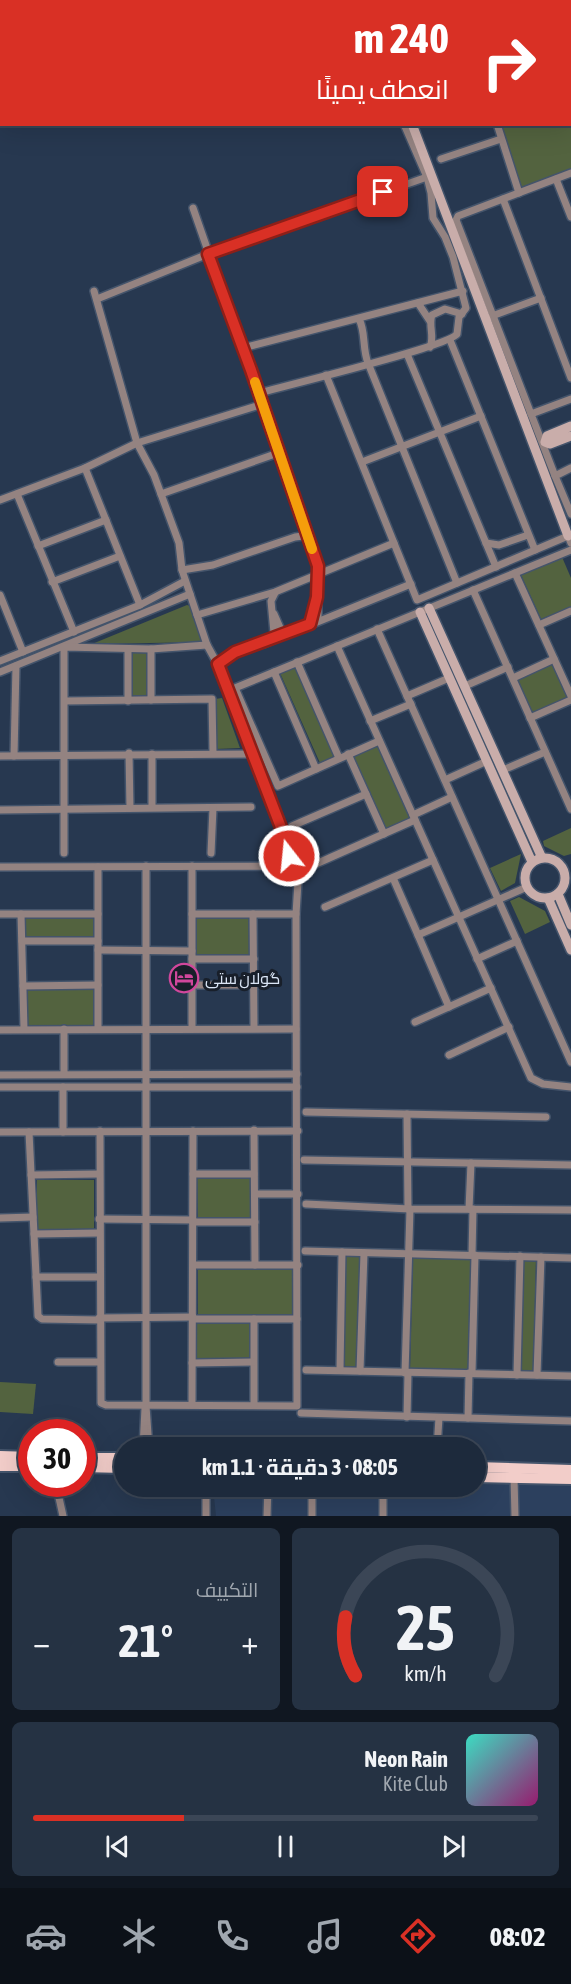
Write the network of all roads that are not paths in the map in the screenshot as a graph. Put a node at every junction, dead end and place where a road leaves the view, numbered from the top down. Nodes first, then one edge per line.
1 (405, 126) edge
2 (413, 126) edge
3 (498, 126) edge
4 (501, 139) junction
5 (441, 159) dead end
6 (571, 173) edge
7 (426, 177) junction
8 (556, 178) junction
9 (519, 193) junction
10 (503, 199) junction
11 (193, 208) dead end
12 (571, 218) edge
13 (208, 254) junction
14 (94, 291) dead end
15 (463, 291) junction
16 (541, 298) junction
17 (97, 299) junction
18 (433, 299) junction
19 (418, 303) junction
20 (444, 309) junction
21 (463, 314) junction
22 (492, 316) junction
23 (359, 319) junction
24 (430, 321) junction
25 (450, 340) junction
26 (430, 347) junction
27 (243, 348) junction
28 (407, 354) junction
29 (368, 363) junction
30 (326, 375) junction
31 (571, 378) edge
32 (259, 393) junction
33 (571, 399) edge
34 (262, 404) junction
35 (531, 414) junction
36 (481, 416) junction
37 (571, 426) edge
38 (441, 430) junction
39 (571, 436) edge
40 (137, 443) junction
41 (401, 446) junction
42 (278, 453) junction
43 (362, 462) junction
44 (85, 468) junction
45 (571, 468) edge
46 (555, 477) junction
47 (17, 494) junction
48 (161, 494) junction
49 (0, 500) edge
50 (571, 514) edge
51 (106, 520) junction
52 (528, 535) junction
53 (309, 539) junction
54 (570, 539) edge
55 (394, 543) junction
56 (486, 543) junction
57 (38, 546) junction
58 (535, 550) junction
59 (571, 550) edge
60 (120, 556) junction
61 (496, 567) junction
62 (182, 570) junction
63 (515, 573) junction
64 (318, 575) junction
65 (185, 581) junction
66 (52, 582) junction
67 (457, 583) junction
68 (411, 584) junction
69 (473, 590) junction
70 (275, 592) junction
71 (190, 594) junction
72 (0, 595) edge
73 (317, 597) junction
74 (2, 604) edge
75 (140, 605) junction
76 (425, 610) junction
77 (571, 611) edge
78 (273, 612) junction
79 (197, 615) junction
80 (318, 620) junction
81 (310, 624) junction
82 (539, 625) junction
83 (378, 629) junction
84 (74, 632) junction
85 (279, 637) junction
86 (267, 642) junction
87 (207, 645) junction
88 (337, 646) junction
89 (64, 647) junction
90 (128, 649) junction
91 (151, 649) junction
92 (23, 652) junction
93 (554, 659) junction
94 (0, 662) edge
95 (297, 662) junction
96 (218, 664) junction
97 (16, 666) junction
98 (508, 667) junction
99 (0, 672) edge
100 (274, 672) junction
101 (449, 678) junction
102 (513, 678) junction
103 (465, 686) junction
104 (407, 696) junction
105 (571, 698) edge
106 (151, 700) junction
107 (65, 701) junction
108 (128, 701) junction
109 (411, 704) junction
110 (531, 718) junction
111 (370, 721) junction
112 (379, 741) junction
113 (545, 752) junction
114 (129, 753) junction
115 (213, 753) junction
116 (152, 754) junction
117 (252, 754) junction
118 (348, 754) junction
119 (66, 755) junction
120 (0, 756) edge
121 (14, 756) junction
122 (339, 758) junction
123 (487, 761) junction
124 (316, 769) junction
125 (503, 770) junction
126 (445, 780) junction
127 (366, 794) junction
128 (452, 797) junction
129 (152, 807) junction
130 (251, 807) dead end
131 (130, 808) junction
132 (213, 808) junction
133 (571, 809) edge
134 (0, 810) edge
135 (64, 810) junction
136 (414, 817) junction
137 (292, 826) dead end
138 (384, 834) junction
139 (64, 853) dead end
140 (211, 853) dead end
141 (289, 856) dead end
142 (542, 858) junction
143 (433, 860) junction
144 (571, 861) edge
145 (532, 862) junction
146 (192, 866) junction
147 (560, 866) junction
148 (0, 867) edge
149 (98, 867) junction
150 (146, 867) junction
151 (309, 867) dead end
152 (568, 874) edge
153 (393, 878) junction
154 (527, 887) junction
155 (553, 896) junction
156 (498, 900) junction
157 (324, 907) dead end
158 (0, 914) edge
159 (21, 914) junction
160 (98, 914) junction
161 (192, 914) junction
162 (253, 914) junction
163 (296, 914) junction
164 (458, 916) junction
165 (571, 925) edge
166 (418, 935) junction
167 (22, 941) junction
168 (517, 941) junction
169 (98, 942) junction
170 (98, 950) junction
171 (146, 950) junction
172 (571, 950) edge
173 (192, 955) junction
174 (254, 959) junction
175 (477, 959) junction
176 (98, 985) junction
177 (192, 985) junction
178 (254, 985) junction
179 (23, 986) junction
180 (491, 988) junction
181 (449, 1007) junction
182 (415, 1022) dead end
183 (509, 1027) junction
184 (146, 1028) junction
185 (254, 1028) junction
186 (24, 1029) junction
187 (64, 1029) junction
188 (98, 1029) junction
189 (192, 1029) junction
190 (297, 1029) junction
191 (0, 1030) edge
192 (449, 1055) dead end
193 (571, 1062) edge
194 (64, 1074) junction
195 (147, 1074) junction
196 (297, 1074) junction
197 (0, 1075) edge
198 (146, 1086) junction
199 (0, 1087) edge
200 (63, 1087) junction
201 (297, 1087) junction
202 (571, 1087) edge
203 (306, 1112) dead end
204 (407, 1114) junction
205 (546, 1117) dead end
206 (254, 1130) junction
207 (63, 1131) junction
208 (100, 1131) junction
209 (147, 1131) junction
210 (193, 1131) junction
211 (298, 1131) junction
212 (0, 1132) edge
213 (29, 1132) junction
214 (304, 1160) dead end
215 (408, 1162) junction
216 (471, 1163) junction
217 (571, 1165) edge
218 (99, 1174) junction
219 (193, 1174) junction
220 (254, 1174) junction
221 (31, 1175) junction
222 (255, 1194) junction
223 (298, 1194) junction
224 (306, 1204) dead end
225 (409, 1209) junction
226 (471, 1209) junction
227 (571, 1210) edge
228 (33, 1216) junction
229 (0, 1218) edge
230 (99, 1219) junction
231 (147, 1220) junction
232 (193, 1221) junction
233 (255, 1222) junction
234 (99, 1233) junction
235 (34, 1234) junction
236 (304, 1251) dead end
237 (342, 1251) junction
238 (364, 1252) junction
239 (408, 1254) junction
240 (474, 1255) junction
241 (520, 1256) junction
242 (541, 1257) junction
243 (571, 1258) edge
244 (193, 1265) junction
245 (255, 1265) junction
246 (298, 1265) junction
247 (36, 1277) junction
248 (99, 1278) junction
249 (146, 1317) junction
250 (193, 1318) junction
251 (99, 1319) junction
252 (254, 1319) junction
253 (297, 1319) junction
254 (58, 1362) dead end
255 (100, 1362) junction
256 (253, 1362) junction
257 (192, 1363) junction
258 (306, 1370) dead end
259 (340, 1370) junction
260 (360, 1371) junction
261 (406, 1373) junction
262 (471, 1373) junction
263 (517, 1375) junction
264 (537, 1375) junction
265 (571, 1376) edge
266 (192, 1405) junction
267 (254, 1405) junction
268 (146, 1406) junction
269 (301, 1413) dead end
270 (407, 1417) junction
271 (439, 1418) junction
272 (468, 1418) junction
273 (571, 1421) edge
274 (143, 1437) edge
275 (148, 1437) edge
276 (438, 1437) edge
277 (0, 1456) edge
278 (18, 1457) edge
279 (96, 1458) edge
280 (114, 1458) edge
281 (0, 1466) edge
282 (18, 1466) edge
283 (96, 1467) edge
284 (486, 1467) edge
285 (114, 1468) edge
286 (571, 1470) edge
287 (0, 1475) edge
288 (486, 1477) edge
289 (514, 1478) junction
290 (571, 1479) edge
291 (59, 1497) edge
292 (206, 1497) edge
293 (268, 1497) edge
294 (312, 1497) edge
295 (383, 1497) edge
296 (63, 1516) edge
297 (206, 1516) edge
298 (267, 1516) edge
299 (312, 1516) edge
300 (383, 1516) edge
301 (514, 1516) edge

1 - 7 street
2 - 54 street
3 - 4 street
4 - 5 street
4 - 9 street
6 - 8 street
7 - 13 street
7 - 15 street
8 - 9 street
8 - 12 street
9 - 10 street
10 - 16 street
10 - 22 street
11 - 13 street
13 - 17 street
13 - 27 street
14 - 17 street
15 - 18 street
15 - 21 street
16 - 22 street
16 - 31 street
17 - 40 street
18 - 19 street
18 - 20 street
19 - 23 street
19 - 24 street
20 - 21 street
20 - 24 street
21 - 25 street
22 - 35 street
23 - 27 street
23 - 29 street
24 - 26 street
25 - 26 street
25 - 36 street
26 - 28 street
27 - 32 street
28 - 29 street
28 - 38 street
29 - 30 street
29 - 41 street
30 - 32 street
30 - 43 street
32 - 34 street
33 - 35 street
34 - 40 street
34 - 42 street
35 - 46 street
36 - 38 street
36 - 52 street
37 - 39 street
38 - 41 street
38 - 56 street
40 - 44 street
40 - 48 street
41 - 43 street
41 - 67 street
42 - 48 street
42 - 53 street
43 - 55 street
44 - 47 street
44 - 51 street
45 - 46 street
46 - 50 street
47 - 49 street
47 - 57 street
48 - 62 street
51 - 57 street
51 - 60 street
52 - 56 street
52 - 58 street
53 - 62 street
53 - 64 street
54 - 58 street
55 - 64 street
55 - 68 street
56 - 61 street
57 - 66 street
58 - 61 street
59 - 63 street
60 - 66 street
60 - 75 street
61 - 67 street
62 - 65 street
63 - 69 street
63 - 82 street
64 - 70 street
64 - 73 street
65 - 71 street
65 - 75 street
66 - 84 street
67 - 68 street
68 - 80 street
69 - 76 street
69 - 98 street
70 - 78 street
70 - 79 street
71 - 79 street
71 - 89 street
72 - 74 street
73 - 80 street
73 - 81 street
74 - 92 street
75 - 84 street
76 - 83 street
76 - 101 street
76 - 103 street
77 - 82 street
78 - 85 street
78 - 86 street
79 - 87 street
80 - 81 street
81 - 85 street
82 - 93 street
83 - 88 street
83 - 104 street
84 - 92 street
85 - 86 street
86 - 96 street
87 - 91 street
87 - 96 street
88 - 95 street
88 - 111 street
89 - 90 street
89 - 97 street
89 - 107 street
90 - 91 street
90 - 108 street
91 - 106 street
92 - 94 street
93 - 102 street
93 - 105 street
95 - 100 street
95 - 122 street
96 - 117 street
97 - 99 street
97 - 121 street
98 - 102 street
98 - 103 street
100 - 124 street
100 - 124 street
101 - 104 street
101 - 123 street
102 - 110 street
103 - 125 street
104 - 109 street
105 - 110 street
106 - 108 street
106 - 115 street
107 - 108 street
107 - 119 street
109 - 111 street
109 - 126 street
110 - 113 street
111 - 112 street
112 - 118 street
112 - 136 street
113 - 125 street
113 - 133 street
114 - 116 street
114 - 119 street
114 - 131 street
115 - 116 street
115 - 117 street
116 - 129 street
117 - 141 street
118 - 122 street
118 - 127 street
119 - 121 street
119 - 135 street
120 - 121 street
122 - 124 street
123 - 126 street
123 - 145 street
125 - 142 street
126 - 128 street
127 - 137 street
127 - 138 street
128 - 136 street
128 - 156 street
129 - 131 street
129 - 132 street
130 - 132 street
131 - 135 street
132 - 140 street
134 - 135 street
135 - 139 street
136 - 138 street
136 - 143 street
138 - 151 street
142 - 145 street
142 - 147 street
143 - 153 street
143 - 164 street
144 - 147 street
145 - 154 street
146 - 150 street
146 - 161 street
146 - 163 street
147 - 152 street
148 - 149 street
149 - 150 street
149 - 160 street
150 - 171 street
152 - 155 street
153 - 157 street
153 - 166 street
154 - 155 street
154 - 156 street
155 - 165 street
155 - 172 street
156 - 164 street
156 - 168 street
158 - 159 street
159 - 160 street
159 - 167 street
160 - 169 street
161 - 162 street
161 - 173 street
162 - 163 street
162 - 174 street
163 - 190 street
164 - 166 street
164 - 175 street
166 - 181 street
167 - 169 street
167 - 179 street
168 - 175 street
168 - 193 street
169 - 170 street
170 - 171 street
170 - 176 street
171 - 173 street
171 - 184 street
173 - 174 street
173 - 177 street
174 - 178 street
175 - 180 street
176 - 179 street
176 - 188 street
177 - 178 street
177 - 189 street
178 - 185 street
179 - 186 street
180 - 181 street
180 - 183 street
181 - 182 street
183 - 192 street
183 - 202 street
184 - 188 street
184 - 189 street
184 - 195 street
185 - 189 street
185 - 190 street
186 - 187 street
186 - 191 street
187 - 188 street
187 - 194 street
190 - 196 street
194 - 195 street
194 - 197 street
195 - 196 street
195 - 198 street
196 - 201 street
198 - 200 street
198 - 201 street
198 - 209 street
199 - 200 street
200 - 207 street
201 - 211 street
203 - 204 street
204 - 205 street
204 - 215 street
206 - 210 street
206 - 211 street
206 - 220 street
207 - 208 street
207 - 213 street
208 - 209 street
208 - 218 street
209 - 210 street
209 - 231 street
210 - 219 street
211 - 223 street
212 - 213 street
213 - 221 street
214 - 215 street
215 - 216 street
215 - 225 street
216 - 217 street
216 - 226 street
218 - 221 street
218 - 230 street
219 - 220 street
219 - 232 street
220 - 222 street
221 - 228 street
222 - 223 street
222 - 233 street
223 - 246 street
224 - 225 street
225 - 226 street
225 - 239 street
226 - 227 street
226 - 240 street
228 - 229 street
228 - 235 street
230 - 231 street
230 - 234 street
231 - 232 street
231 - 249 street
232 - 233 street
232 - 244 street
233 - 245 street
234 - 235 street
234 - 248 street
235 - 247 street
236 - 237 street
237 - 238 street
237 - 259 street
238 - 239 street
238 - 260 street
239 - 240 street
239 - 261 street
240 - 241 street
240 - 262 street
241 - 242 street
241 - 263 street
242 - 243 street
242 - 264 street
244 - 245 street
244 - 250 street
245 - 246 street
246 - 253 street
247 - 248 street
247 - 251 street
248 - 251 street
249 - 250 street
249 - 251 street
249 - 268 street
250 - 252 street
250 - 257 street
251 - 255 street
252 - 253 street
252 - 256 street
253 - 267 street
254 - 255 street
255 - 268 street
256 - 257 street
256 - 267 street
257 - 266 street
258 - 259 street
259 - 260 street
260 - 261 street
261 - 262 street
261 - 270 street
262 - 263 street
262 - 272 street
263 - 264 street
264 - 265 street
266 - 267 street
266 - 268 street
268 - 274 street
268 - 275 street
269 - 270 street
270 - 271 street
271 - 272 street
271 - 276 street
272 - 273 street
277 - 278 main road
279 - 280 main road
281 - 282 main road
281 - 287 street
283 - 285 main road
284 - 286 main road
288 - 289 main road
289 - 290 main road
289 - 301 street
291 - 296 street
292 - 297 street
293 - 298 street
294 - 299 street
295 - 300 street

